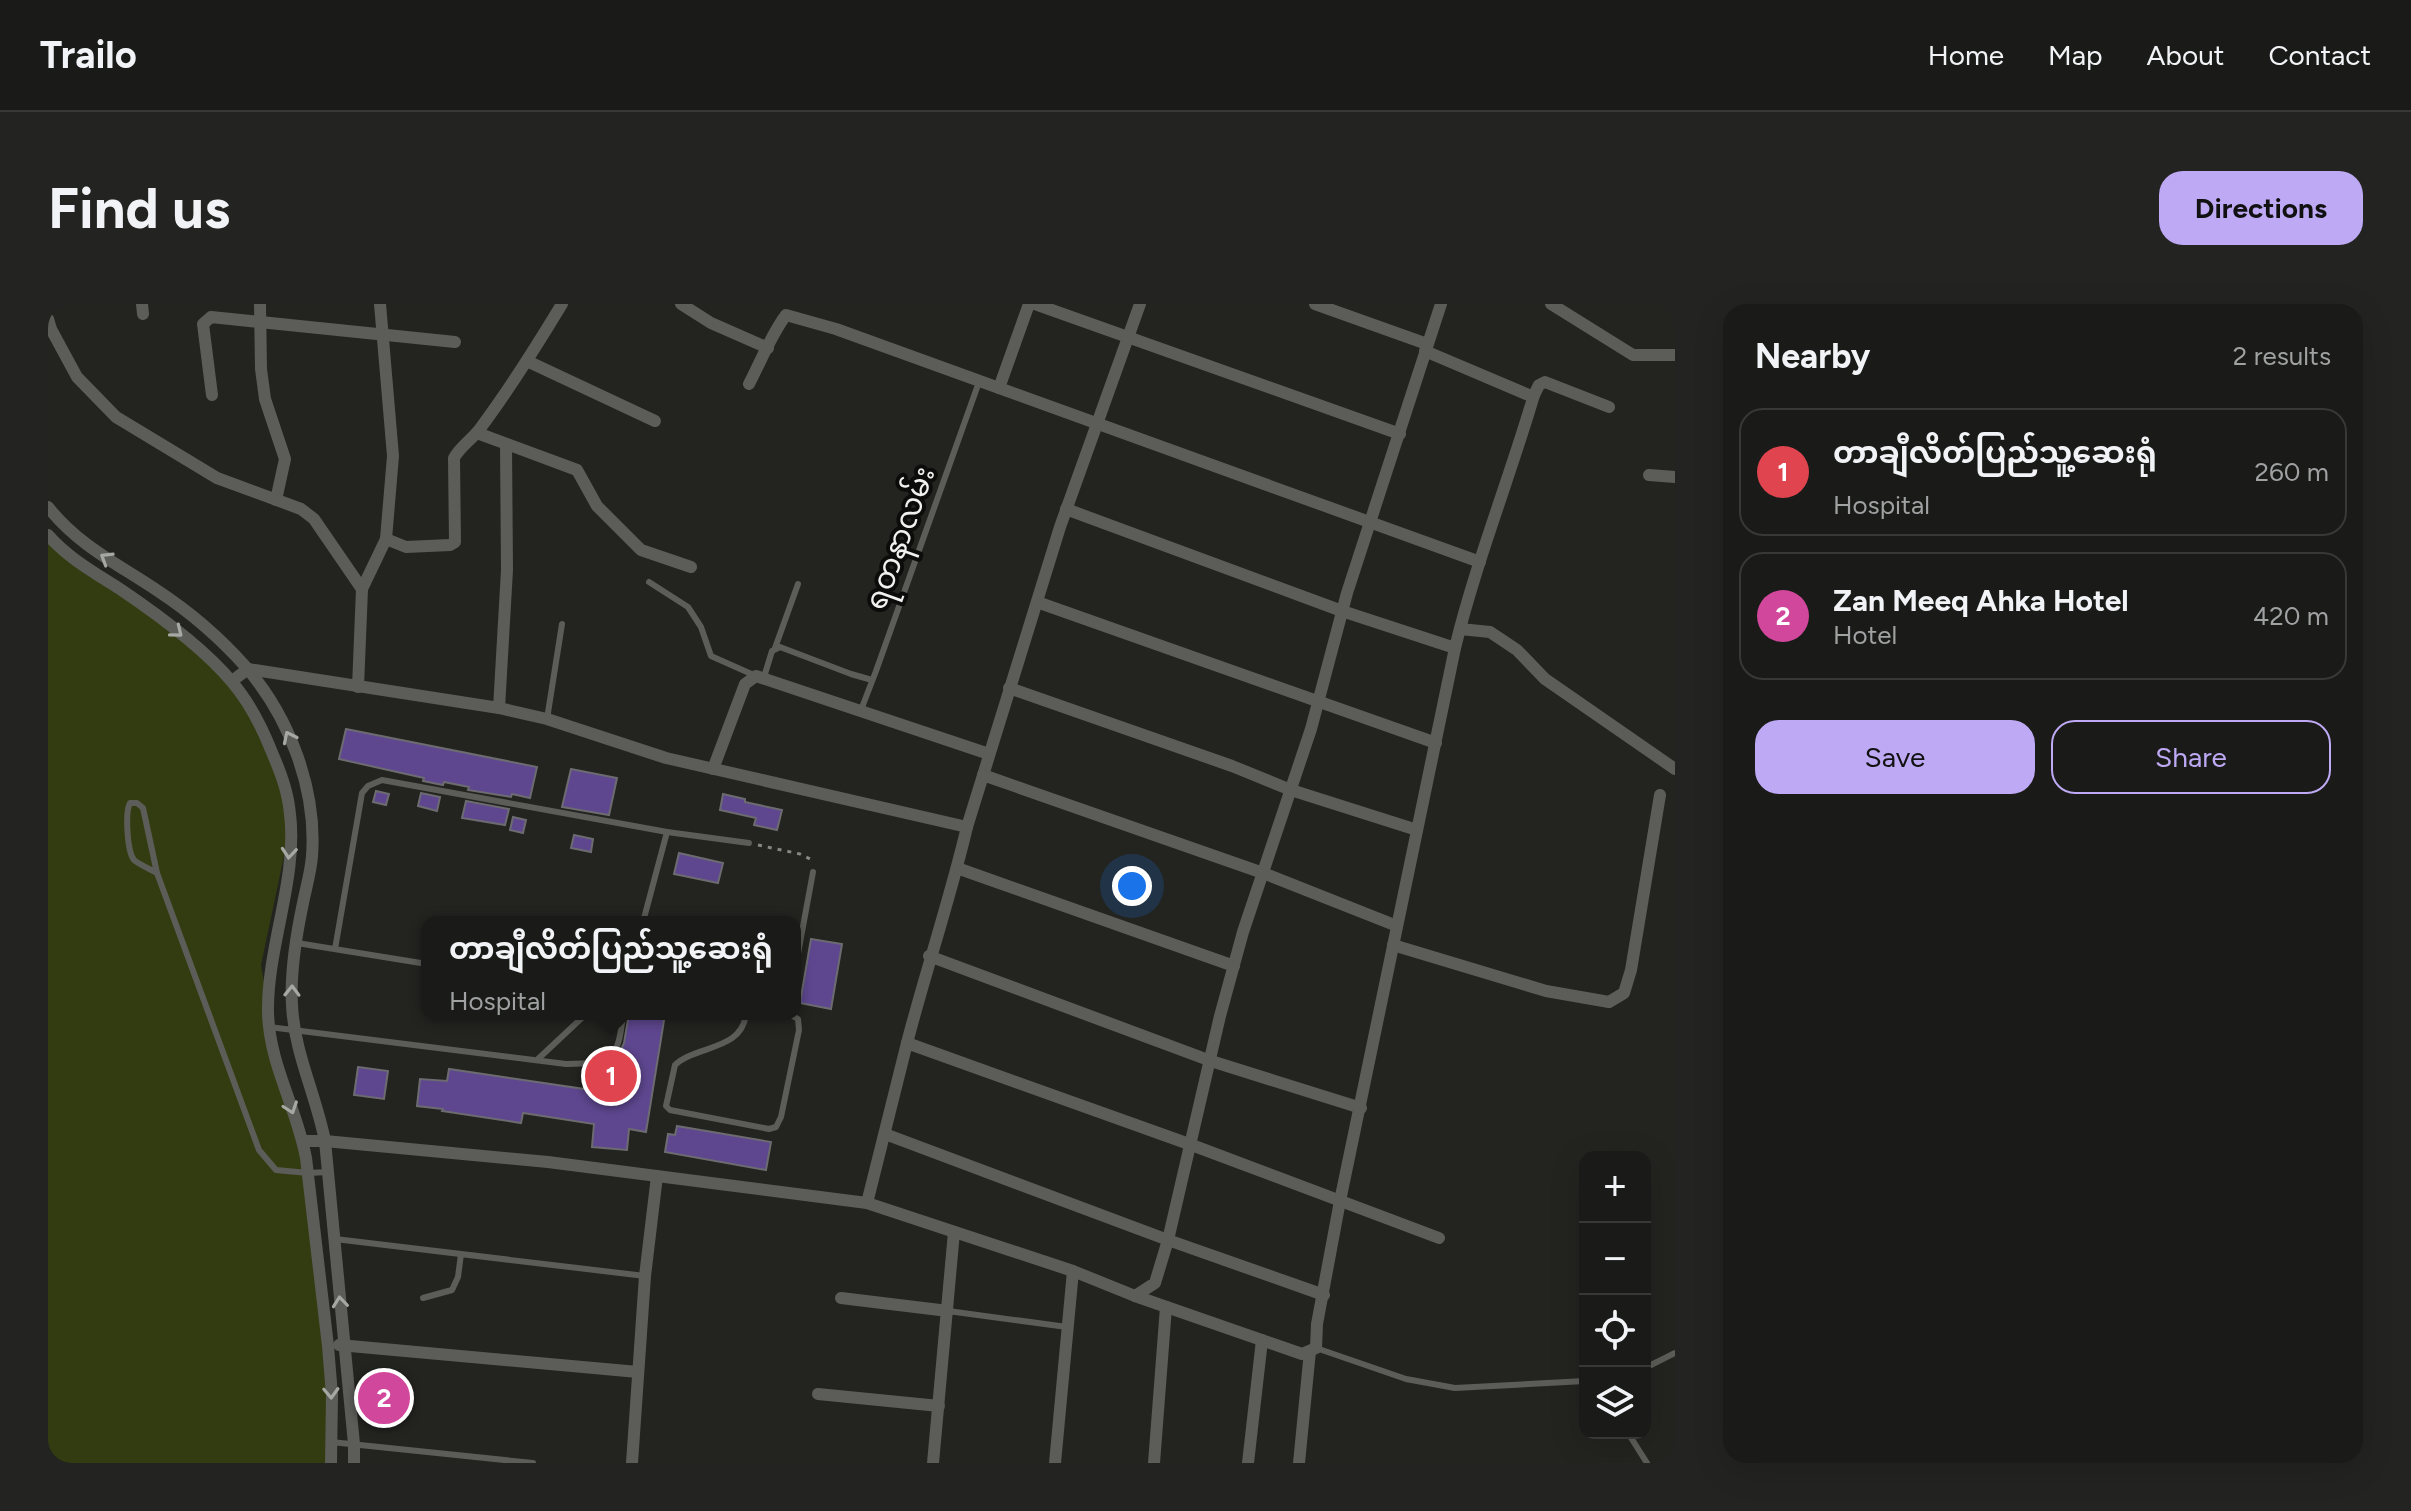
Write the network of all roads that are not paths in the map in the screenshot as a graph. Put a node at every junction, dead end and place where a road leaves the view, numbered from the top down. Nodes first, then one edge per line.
1 (206, 304) edge
2 (260, 304) edge
3 (380, 304) edge
4 (562, 304) edge
5 (681, 304) edge
6 (1032, 304) edge
7 (1140, 304) edge
8 (1315, 304) edge
9 (1441, 304) edge
10 (1551, 304) edge
11 (48, 319) edge
12 (206, 319) junction
13 (260, 322) junction
14 (382, 336) junction
15 (1128, 338) junction
16 (455, 342) dead end
17 (1426, 347) junction
18 (768, 348) junction
19 (1675, 355) edge
20 (527, 361) junction
21 (980, 381) junction
22 (749, 384) dead end
23 (999, 388) junction
24 (212, 395) dead end
25 (1534, 395) junction
26 (1609, 407) dead end
27 (655, 421) dead end
28 (1098, 425) junction
29 (477, 433) junction
30 (1400, 434) junction
31 (506, 444) junction
32 (1649, 475) dead end
33 (1675, 477) edge
34 (276, 500) junction
35 (48, 507) edge
36 (1066, 509) junction
37 (1370, 522) junction
38 (48, 535) edge
39 (386, 539) junction
40 (1480, 562) junction
41 (691, 567) dead end
42 (649, 582) dead end
43 (798, 584) dead end
44 (362, 589) junction
45 (1037, 602) junction
46 (1342, 611) junction
47 (562, 624) dead end
48 (1460, 629) junction
49 (775, 648) junction
50 (1455, 648) junction
51 (248, 669) junction
52 (760, 676) junction
53 (872, 680) junction
54 (232, 681) junction
55 (358, 687) junction
56 (1009, 688) junction
57 (1318, 701) junction
58 (499, 708) junction
59 (861, 710) junction
60 (547, 719) junction
61 (1436, 743) junction
62 (989, 754) junction
63 (713, 769) junction
64 (1675, 769) edge
65 (983, 775) junction
66 (1291, 790) junction
67 (1660, 795) dead end
68 (967, 827) junction
69 (1417, 830) junction
70 (667, 832) junction
71 (749, 843) road end
72 (957, 868) junction
73 (813, 872) road end
74 (157, 873) junction
75 (1263, 873) junction
76 (645, 916) edge
77 (1397, 926) junction
78 (801, 937) edge
79 (297, 943) junction
80 (1393, 945) junction
81 (335, 949) junction
82 (929, 956) junction
83 (421, 963) edge
84 (1234, 966) junction
85 (580, 1020) edge
86 (622, 1020) edge
87 (745, 1020) edge
88 (798, 1020) edge
89 (269, 1027) junction
90 (296, 1029) junction
91 (907, 1043) junction
92 (538, 1059) junction
93 (1211, 1061) junction
94 (1361, 1108) junction
95 (885, 1134) junction
96 (303, 1141) junction
97 (325, 1141) junction
98 (1189, 1144) junction
99 (328, 1172) junction
100 (308, 1173) junction
101 (657, 1176) junction
102 (1340, 1201) junction
103 (867, 1203) junction
104 (954, 1232) junction
105 (334, 1238) junction
106 (1439, 1238) dead end
107 (1168, 1240) junction
108 (461, 1254) junction
109 (1073, 1271) junction
110 (645, 1276) junction
111 (1324, 1295) junction
112 (1135, 1296) junction
113 (423, 1298) dead end
114 (841, 1298) dead end
115 (1166, 1307) junction
116 (948, 1311) junction
117 (1067, 1327) junction
118 (1262, 1340) junction
119 (344, 1345) junction
120 (328, 1346) junction
121 (1313, 1349) junction
122 (1675, 1353) edge
123 (1647, 1367) edge
124 (638, 1372) junction
125 (1579, 1381) edge
126 (818, 1394) dead end
127 (939, 1406) junction
128 (1632, 1439) edge
129 (331, 1442) junction
130 (354, 1444) junction
131 (331, 1463) edge
132 (354, 1463) edge
133 (532, 1463) edge
134 (632, 1463) edge
135 (933, 1463) edge
136 (1055, 1463) edge
137 (1154, 1463) edge
138 (1248, 1463) edge
139 (1299, 1463) edge
140 (1647, 1463) edge

1 - 12 street
2 - 13 street
3 - 14 street
4 - 20 street
5 - 18 street
6 - 15 street
6 - 23 street
7 - 15 street
8 - 17 street
9 - 17 street
10 - 19 street
11 - 34 street
12 - 13 street
12 - 24 street
13 - 14 street
13 - 34 street
14 - 16 street
14 - 39 street
15 - 28 street
15 - 30 street
17 - 25 street
17 - 30 street
18 - 21 street
18 - 22 street
20 - 27 street
20 - 29 street
21 - 23 street
21 - 53 lane, ရတနာလမ်း
23 - 28 street
25 - 26 street
25 - 40 street
28 - 36 street
28 - 37 street
29 - 31 street
29 - 39 street
30 - 37 street
31 - 41 street
31 - 58 street
32 - 33 street
34 - 44 street
51 -> 35 street
36 - 45 street
36 - 46 street
37 - 40 street
37 - 46 street
38 -> 54 street
39 - 44 street
40 - 48 street
42 - 52 lane
43 - 49 lane
44 - 55 street
45 - 56 street
45 - 57 street
46 - 50 street
46 - 57 street
47 - 60 lane
48 - 50 street
48 - 64 street
49 - 52 lane
49 - 53 lane
50 - 61 street
51 - 54 street
51 - 55 street
79 -> 51 street
52 - 59 street
52 - 63 street
53 - 59 lane, ရတနာလမ်း
54 -> 89 street
55 - 58 street
56 - 62 street
56 - 66 street
57 - 61 street
57 - 66 street
58 - 60 street
59 - 62 street
60 - 63 street
61 - 69 street
62 - 65 street
63 - 68 street
65 - 68 street
65 - 75 street
66 - 69 street
66 - 75 street
67 - 80 street
68 - 72 street
69 - 77 street
70 - 71 lane
70 - 76 lane
70 - 81 lane
72 - 82 street
72 - 84 street
73 - 78 lane
74 - 74 lane
74 - 100 lane
75 - 77 street
75 - 84 street
77 - 80 street
79 - 81 lane
90 -> 79 street
80 - 94 street
81 - 83 lane
82 - 91 street
82 - 93 street
84 - 93 street
85 - 92 lane
86 - 92 lane
87 - 88 lane
89 - 90 lane
89 -> 96 street
90 - 92 lane
90 - 97 street
91 - 95 street
91 - 98 street
93 - 94 street
93 - 98 street
94 - 102 street
95 - 103 street
95 - 107 street
96 - 97 street
96 - 100 street
97 - 99 street
97 - 101 street
98 - 102 street
98 - 107 street
99 - 100 lane
99 - 105 street
100 - 120 street
101 - 103 street
101 - 110 street
102 - 106 street
102 - 111 street
103 - 104 street
104 - 109 street
104 - 116 street
105 - 108 lane
119 -> 105 street
107 - 111 street
107 - 112 street
108 - 110 lane
108 - 113 lane
109 - 112 street
109 - 117 street
110 - 124 street
111 - 121 street
112 - 115 street
114 - 116 street
115 - 118 street
115 - 137 street
116 - 117 lane
116 - 127 street
117 - 136 street
118 - 121 street
118 - 138 street
119 - 120 street
119 - 124 street
119 - 130 street
120 -> 129 street
121 - 125 lane
121 - 139 street
122 - 123 lane
124 - 134 street
126 - 127 street
127 - 135 street
128 - 140 lane
129 - 130 lane
129 - 131 street
130 - 132 street
130 - 133 lane

